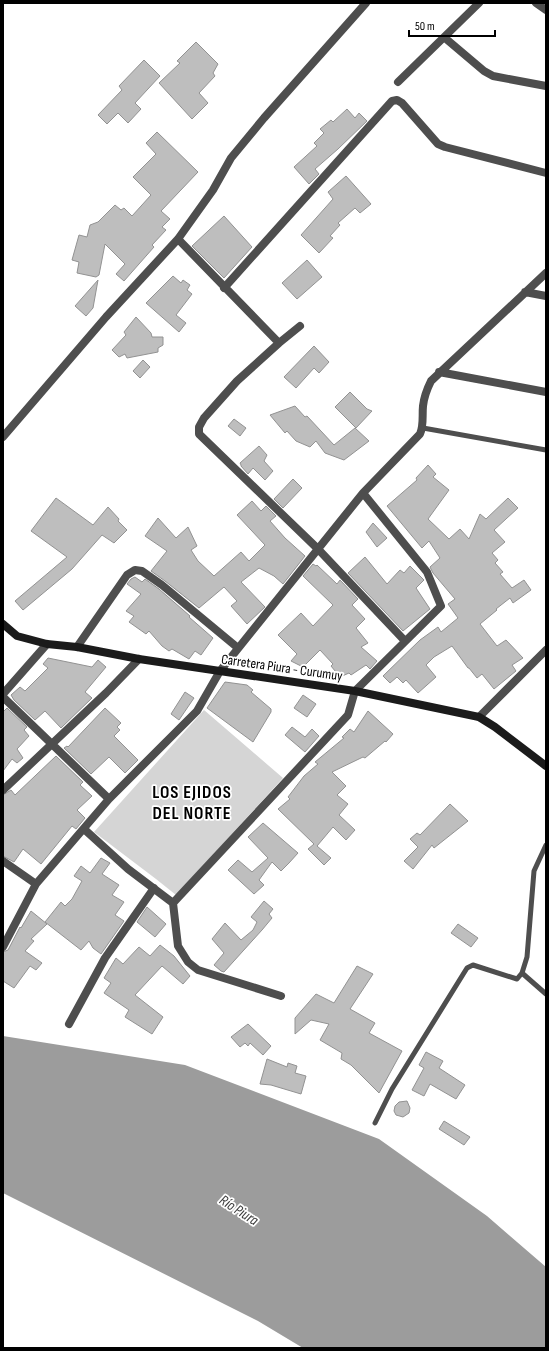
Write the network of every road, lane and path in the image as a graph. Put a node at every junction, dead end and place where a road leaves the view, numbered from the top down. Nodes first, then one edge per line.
1 (366, 3) edge
2 (479, 3) edge
3 (536, 3) edge
4 (546, 10) edge
5 (445, 38) junction
6 (398, 82) dead end
7 (546, 86) edge
8 (546, 173) edge
9 (178, 239) junction
10 (546, 273) edge
11 (224, 288) junction
12 (525, 292) junction
13 (546, 296) edge
14 (300, 326) dead end
15 (279, 343) junction
16 (439, 372) junction
17 (546, 392) edge
18 (423, 428) junction
19 (3, 437) edge
20 (546, 450) edge
21 (363, 493) junction
22 (318, 549) junction
23 (3, 624) edge
24 (405, 641) junction
25 (47, 644) junction
26 (76, 647) junction
27 (238, 648) junction
28 (546, 650) edge
29 (139, 659) junction
30 (220, 671) junction
31 (355, 691) junction
32 (3, 694) edge
33 (3, 697) edge
34 (478, 717) junction
35 (51, 744) junction
36 (546, 766) edge
37 (3, 790) edge
38 (109, 799) junction
39 (84, 828) junction
40 (546, 845) edge
41 (3, 861) edge
42 (36, 884) junction
43 (154, 888) junction
44 (173, 903) junction
45 (3, 947) edge
46 (522, 973) junction
47 (546, 994) edge
48 (281, 996) dead end
49 (69, 1024) dead end
50 (375, 1123) dead end

1 - 9 street
2 - 5 street
3 - 4 street
5 - 6 street
5 - 7 street
8 - 11 street
9 - 11 street
9 - 19 street
10 - 12 street
11 - 15 street
12 - 13 street
12 - 16 street
14 - 15 street
15 - 22 street
16 - 17 street
16 - 18 street
18 - 20 lane
18 - 21 street
21 - 22 street
21 - 24 street
22 - 24 street
22 - 27 street
23 - 25 main road, Carretera Piura - Curumuy
24 - 31 street
25 - 26 main road, Carretera Piura - Curumuy
25 - 32 street
26 - 27 street
26 - 29 main road, Carretera Piura - Curumuy
27 - 30 street
28 - 34 street
29 - 30 main road, Carretera Piura - Curumuy
29 - 35 street
30 - 31 main road, Carretera Piura - Curumuy
30 - 38 street
31 - 34 main road, Carretera Piura - Curumuy
31 - 44 street
33 - 35 street
34 - 36 main road, Carretera Piura - Curumuy
35 - 37 street
35 - 38 street
38 - 39 street
39 - 42 street
39 - 43 street
40 - 46 lane
41 - 42 street
42 - 45 street
43 - 44 street
43 - 49 street
44 - 48 street
46 - 47 lane
46 - 50 lane

